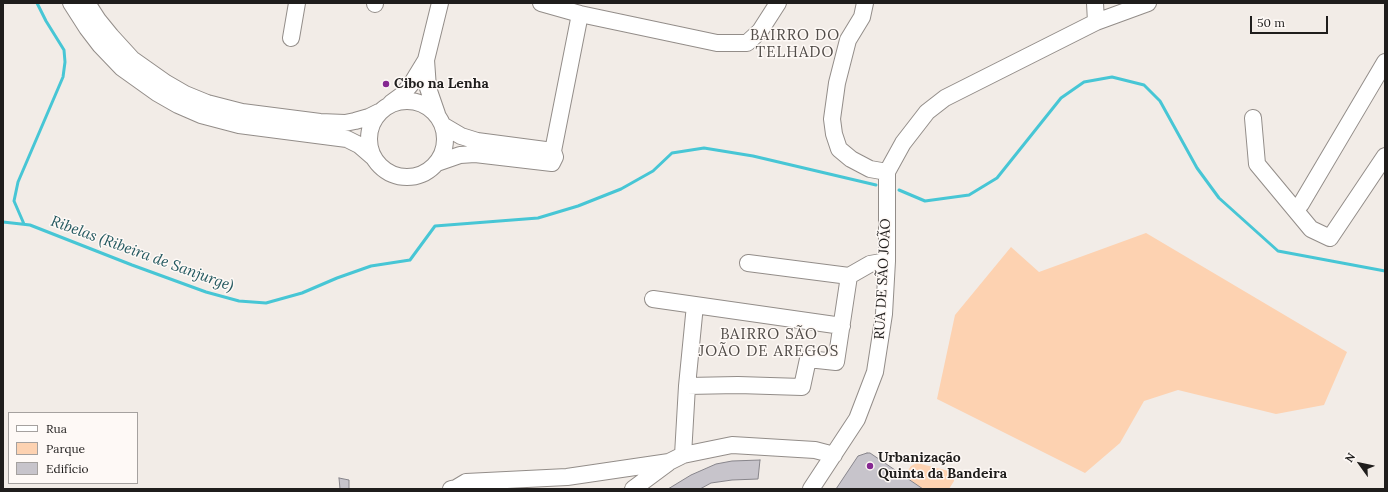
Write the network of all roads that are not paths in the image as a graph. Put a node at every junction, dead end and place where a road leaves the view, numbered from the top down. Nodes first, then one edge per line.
1 (83, 3) edge
2 (297, 3) edge
3 (440, 3) edge
4 (541, 3) edge
5 (778, 3) edge
6 (865, 3) edge
7 (1095, 3) edge
8 (1148, 3) edge
9 (580, 14) junction
10 (1096, 22) junction
11 (291, 38) dead end
12 (426, 60) junction
13 (1385, 62) edge
14 (384, 108) junction
15 (1252, 118) dead end
16 (441, 120) junction
17 (553, 151) junction
18 (1385, 156) edge
19 (374, 158) junction
20 (437, 163) junction
21 (887, 172) junction
22 (1293, 206) junction
23 (887, 261) junction
24 (748, 263) dead end
25 (850, 276) junction
26 (653, 299) dead end
27 (695, 305) junction
28 (842, 326) junction
29 (687, 386) junction
30 (834, 455) junction
31 (676, 459) junction
32 (451, 489) edge
33 (633, 489) edge
34 (811, 489) edge

1 - 14 street
1 - 19 street
2 - 11 street
3 - 12 street
4 - 9 street
5 - 9 street
6 - 21 street
7 - 10 street
8 - 10 street
9 - 17 street
10 - 21 street
12 - 14 street
12 - 16 street
13 - 22 street
14 - 16 street
14 - 19 street
15 - 22 street
16 - 17 street
16 - 20 street
17 - 20 street
18 - 22 street
19 - 20 street
21 - 23 street, RUA DE SÃO JOÃO
23 - 25 street
23 - 30 street, RUA DE SÃO JOÃO
24 - 25 street
25 - 28 street
26 - 27 street
27 - 28 street
27 - 29 street
28 - 29 street
29 - 31 street
30 - 31 street
30 - 34 street, RUA DE SÃO JOÃO
31 - 32 street
31 - 33 street

